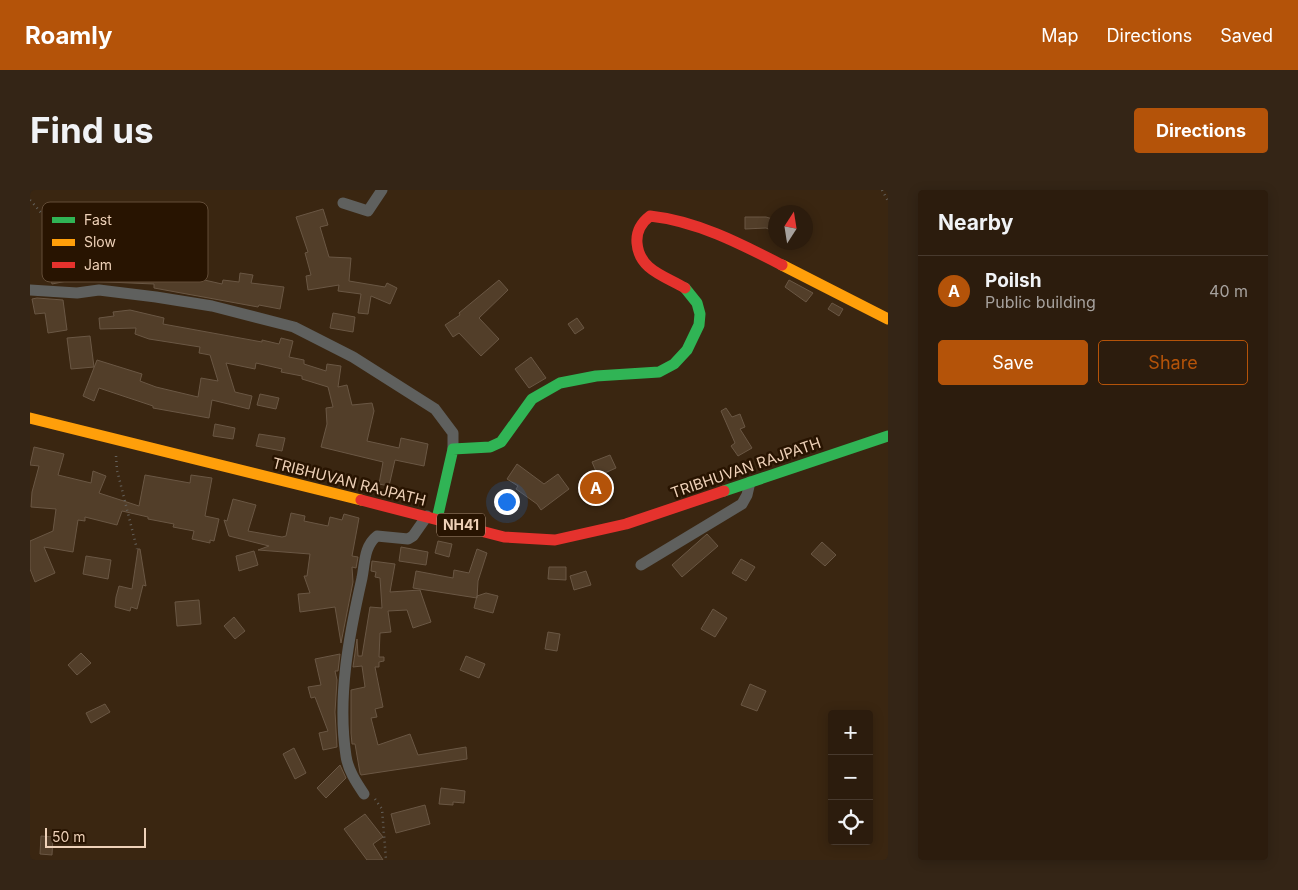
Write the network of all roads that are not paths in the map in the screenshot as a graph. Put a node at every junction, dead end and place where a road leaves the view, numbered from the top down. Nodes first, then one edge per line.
1 (382, 190) edge
2 (343, 203) dead end
3 (30, 290) edge
4 (888, 319) edge
5 (30, 418) edge
6 (888, 436) edge
7 (453, 449) junction
8 (750, 482) junction
9 (432, 518) junction
10 (641, 565) dead end
11 (364, 794) road end

1 - 2 street
3 - 7 street
4 - 7 main road
5 - 9 main road, TRIBHUVAN RAJPATH / NH41
6 - 8 main road, TRIBHUVAN RAJPATH / NH41
7 - 9 main road
8 - 9 main road, TRIBHUVAN RAJPATH / NH41
8 - 10 street
9 - 11 street

